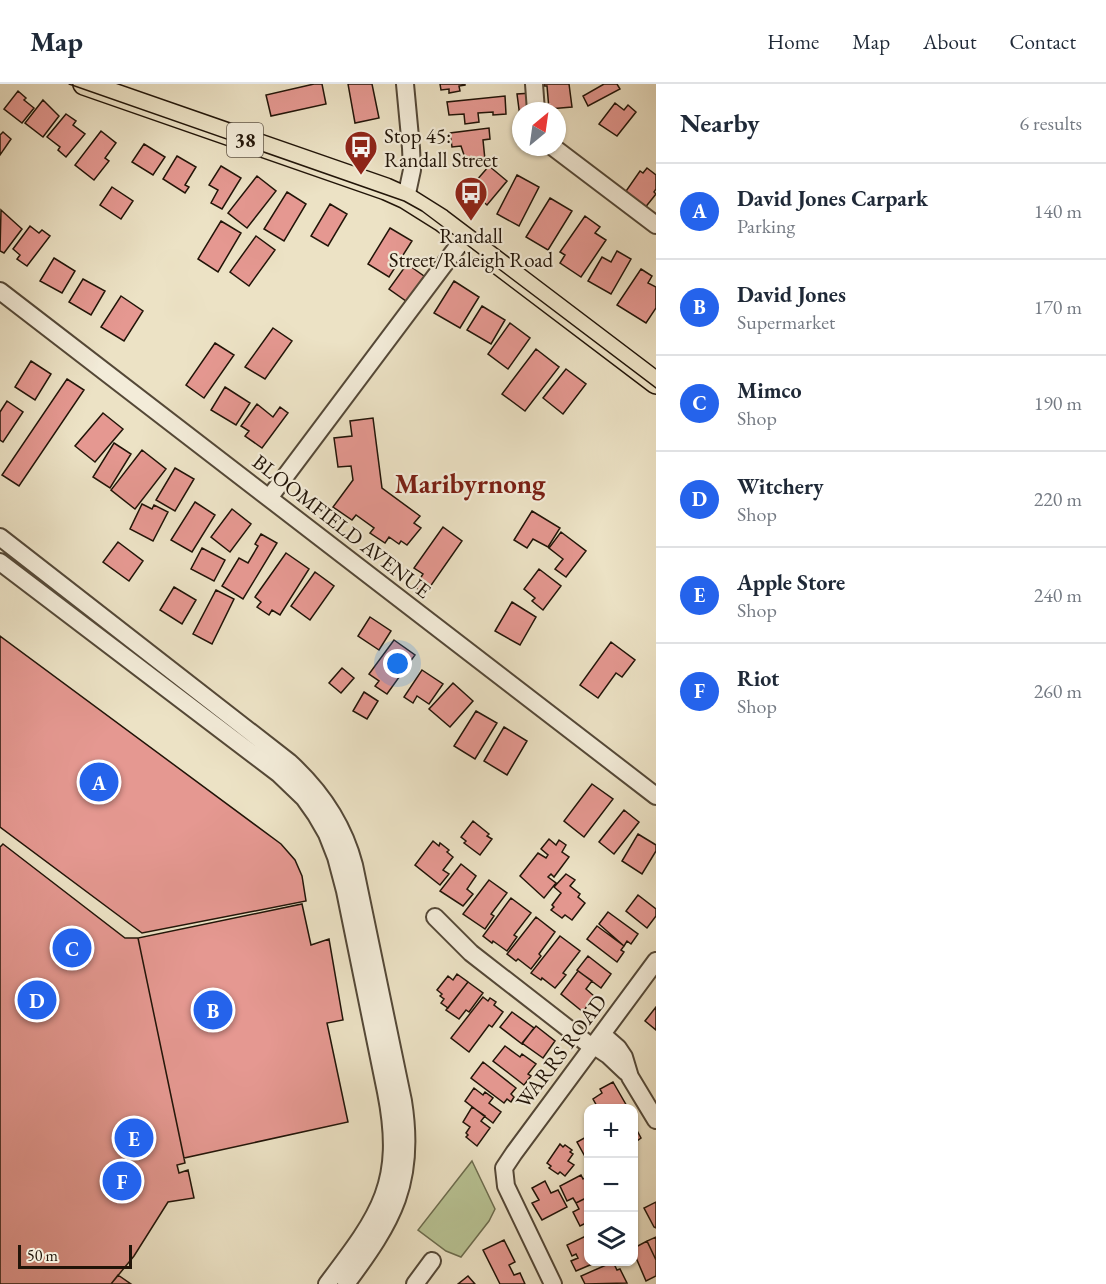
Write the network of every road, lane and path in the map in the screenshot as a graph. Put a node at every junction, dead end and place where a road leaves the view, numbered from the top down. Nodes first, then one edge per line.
1 (84, 84) edge
2 (405, 84) edge
3 (534, 84) edge
4 (535, 102) edge
5 (565, 156) edge
6 (406, 198) junction
7 (656, 225) edge
8 (464, 238) junction
9 (0, 291) edge
10 (656, 383) edge
11 (269, 498) junction
12 (0, 537) edge
13 (0, 562) edge
14 (221, 720) junction
15 (656, 796) edge
16 (435, 917) dead end
17 (656, 962) edge
18 (596, 1042) junction
19 (656, 1120) edge
20 (432, 1261) dead end
21 (327, 1284) edge
22 (346, 1284) edge
23 (415, 1284) edge
24 (553, 1284) edge

1 - 6 main road, 38
2 - 6 street
3 - 4 street
5 - 7 street
6 - 8 main road, 38
8 - 10 main road, 38
8 - 11 street
9 - 11 street, BLOOMFIELD AVENUE
11 - 15 street, BLOOMFIELD AVENUE
12 - 14 street
13 - 14 street
14 - 21 street
14 - 22 street
16 - 18 street
17 - 18 street, WARRS ROAD
18 - 19 street
18 - 24 street, WARRS ROAD
20 - 23 street

